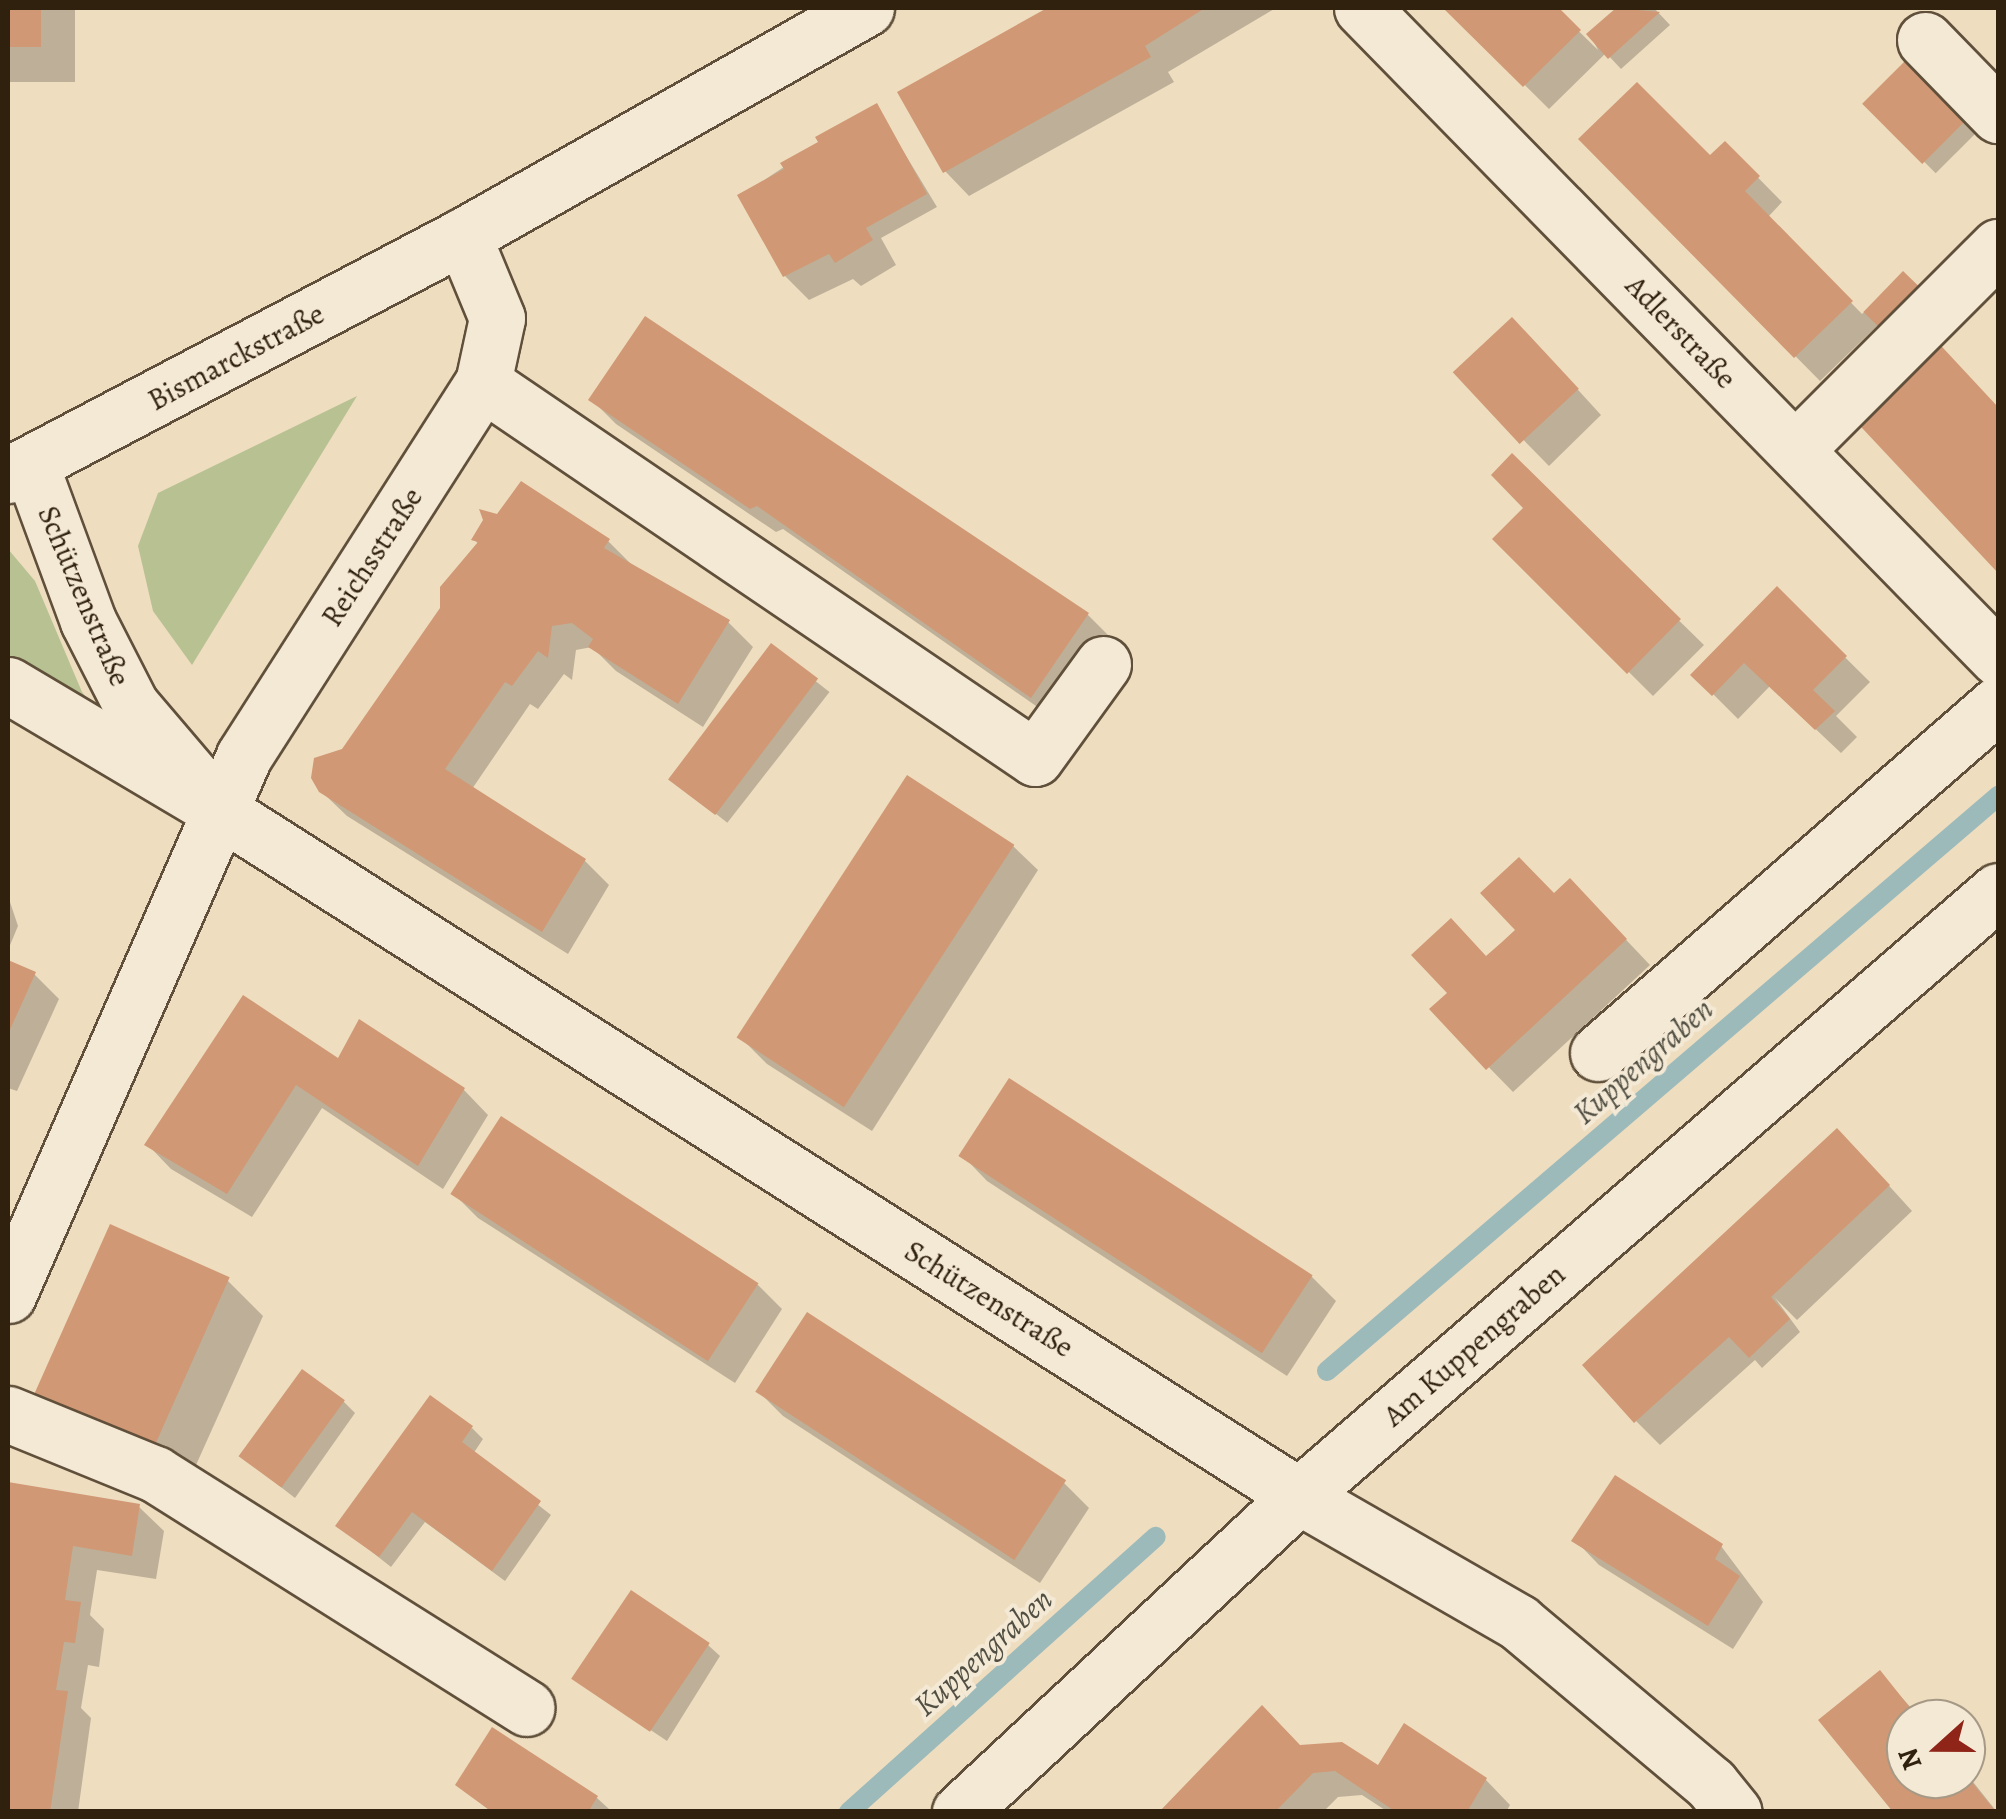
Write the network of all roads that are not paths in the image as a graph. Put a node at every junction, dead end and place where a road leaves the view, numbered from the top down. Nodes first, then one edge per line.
1 (866, 8) edge
2 (1362, 8) edge
3 (1925, 40) dead end
4 (1998, 115) edge
5 (463, 236) junction
6 (1998, 247) edge
7 (482, 383) junction
8 (1796, 448) junction
9 (19, 471) edge
10 (1998, 658) edge
11 (1103, 664) dead end
12 (8, 685) edge
13 (1998, 704) edge
14 (222, 812) junction
15 (1998, 891) edge
16 (1598, 1053) dead end
17 (8, 1295) edge
18 (8, 1414) edge
19 (1299, 1496) junction
20 (526, 1708) dead end
21 (960, 1812) edge
22 (1734, 1812) edge

1 - 5 street
2 - 8 street, Adlerstraße
3 - 4 street
5 - 7 street, Reichsstraße
5 - 9 street, Bismarckstraße
6 - 8 street
7 - 11 street
7 - 14 street, Reichsstraße
8 - 10 street, Adlerstraße
9 - 14 street, Schützenstraße
12 - 14 street, Schützenstraße
13 - 16 street
14 - 17 street, Reichsstraße
14 - 19 street, Schützenstraße
15 - 19 street, Am Kuppengraben
18 - 20 street
19 - 21 street, Am Kuppengraben
19 - 22 street, Schützenstraße

